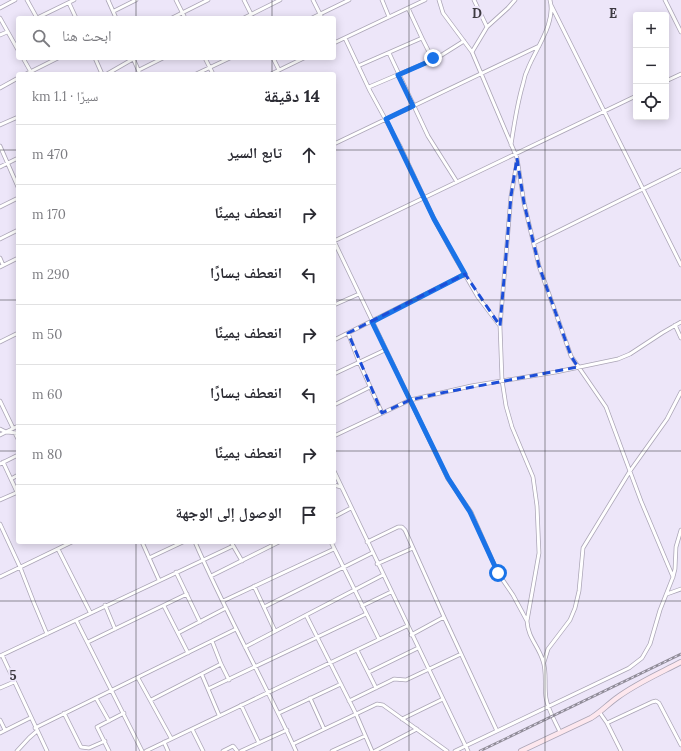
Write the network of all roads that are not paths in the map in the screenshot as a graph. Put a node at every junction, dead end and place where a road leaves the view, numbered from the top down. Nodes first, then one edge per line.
1 (16, 0) edge
2 (26, 0) edge
3 (74, 0) edge
4 (108, 0) edge
5 (136, 0) edge
6 (176, 0) edge
7 (208, 0) edge
8 (244, 0) edge
9 (280, 0) edge
10 (313, 0) edge
11 (349, 0) edge
12 (382, 0) edge
13 (425, 0) edge
14 (439, 0) edge
15 (474, 0) edge
16 (515, 0) edge
17 (550, 0) edge
18 (666, 0) edge
19 (69, 3) junction
20 (551, 5) junction
21 (0, 8) edge
22 (408, 8) junction
23 (114, 11) junction
24 (182, 12) junction
25 (320, 14) junction
26 (36, 16) edge
27 (41, 16) edge
28 (75, 16) edge
29 (115, 16) edge
30 (175, 16) edge
31 (184, 16) edge
32 (252, 16) edge
33 (316, 16) edge
34 (389, 17) junction
35 (0, 18) edge
36 (681, 20) edge
37 (677, 22) junction
38 (487, 26) junction
39 (7, 32) junction
40 (681, 32) edge
41 (0, 36) edge
42 (344, 38) junction
43 (422, 38) junction
44 (464, 41) junction
45 (336, 42) edge
46 (538, 46) junction
47 (16, 47) edge
48 (472, 52) junction
49 (389, 53) junction
50 (437, 58) junction
51 (24, 60) edge
52 (55, 60) edge
53 (96, 60) edge
54 (130, 60) edge
55 (134, 60) edge
56 (160, 60) edge
57 (206, 60) edge
58 (226, 60) edge
59 (274, 60) edge
60 (300, 60) edge
61 (358, 66) junction
62 (210, 68) junction
63 (279, 70) junction
64 (31, 72) edge
65 (34, 72) edge
66 (101, 72) edge
67 (110, 72) edge
68 (139, 72) edge
69 (201, 72) edge
70 (212, 72) edge
71 (276, 72) edge
72 (480, 73) junction
73 (681, 74) edge
74 (398, 75) junction
75 (16, 79) edge
76 (669, 80) edge
77 (0, 87) edge
78 (369, 87) junction
79 (633, 97) edge
80 (413, 106) junction
81 (604, 111) junction
82 (16, 118) edge
83 (386, 119) junction
84 (0, 125) edge
85 (336, 143) edge
86 (511, 145) junction
87 (0, 146) edge
88 (515, 153) junction
89 (517, 158) junction
90 (16, 159) edge
91 (8, 163) junction
92 (0, 167) edge
93 (681, 170) edge
94 (16, 182) edge
95 (457, 182) junction
96 (643, 189) junction
97 (424, 198) junction
98 (16, 199) edge
99 (0, 207) edge
100 (16, 231) edge
101 (0, 239) edge
102 (336, 240) edge
103 (534, 243) junction
104 (336, 245) edge
105 (0, 258) edge
106 (16, 259) edge
107 (681, 265) edge
108 (2, 266) edge
109 (465, 274) junction
110 (359, 294) junction
111 (336, 303) edge
112 (372, 322) junction
113 (681, 322) edge
114 (675, 325) junction
115 (500, 326) junction
116 (16, 334) edge
117 (348, 334) junction
118 (681, 338) edge
119 (336, 339) edge
120 (0, 342) edge
121 (385, 350) junction
122 (359, 362) junction
123 (578, 367) junction
124 (336, 373) edge
125 (502, 380) junction
126 (370, 387) junction
127 (681, 392) edge
128 (410, 400) junction
129 (0, 401) edge
130 (336, 404) edge
131 (382, 413) junction
132 (16, 427) edge
133 (13, 428) junction
134 (0, 429) edge
135 (6, 432) junction
136 (16, 433) edge
137 (0, 435) edge
138 (336, 435) edge
139 (16, 456) edge
140 (2, 463) edge
141 (630, 471) junction
142 (16, 476) edge
143 (336, 476) edge
144 (11, 479) junction
145 (336, 486) edge
146 (341, 487) junction
147 (16, 488) edge
148 (16, 493) edge
149 (0, 500) edge
150 (351, 508) junction
151 (336, 515) edge
152 (0, 524) edge
153 (681, 530) edge
154 (367, 542) junction
155 (68, 544) edge
156 (143, 544) edge
157 (179, 544) edge
158 (196, 544) edge
159 (232, 544) edge
160 (275, 544) edge
161 (332, 544) edge
162 (413, 548) junction
163 (58, 549) junction
164 (334, 549) junction
165 (372, 553) junction
166 (149, 558) junction
167 (203, 560) junction
168 (242, 561) junction
169 (378, 564) junction
170 (20, 567) junction
171 (344, 568) junction
172 (176, 572) junction
173 (383, 575) junction
174 (211, 576) junction
175 (0, 577) edge
176 (673, 577) junction
177 (159, 580) junction
178 (254, 586) junction
179 (681, 589) edge
180 (355, 590) junction
181 (391, 592) junction
182 (187, 594) junction
183 (667, 594) junction
184 (223, 601) junction
185 (105, 605) junction
186 (164, 606) junction
187 (362, 606) junction
188 (264, 607) junction
189 (226, 608) junction
190 (90, 612) junction
191 (366, 614) junction
192 (306, 615) junction
193 (444, 617) junction
194 (76, 620) junction
195 (527, 621) junction
196 (200, 622) junction
197 (407, 626) junction
198 (115, 629) junction
199 (236, 629) junction
200 (275, 631) junction
201 (178, 633) junction
202 (47, 634) junction
203 (411, 635) junction
204 (318, 638) junction
205 (379, 640) junction
206 (88, 642) junction
207 (212, 642) junction
208 (245, 647) junction
209 (418, 648) junction
210 (357, 650) junction
211 (188, 653) junction
212 (461, 654) junction
213 (1, 656) edge
214 (544, 662) junction
215 (681, 662) edge
216 (331, 663) junction
217 (221, 664) junction
218 (256, 668) junction
219 (428, 669) junction
220 (368, 672) junction
221 (202, 675) junction
222 (138, 678) junction
223 (229, 680) junction
224 (14, 682) junction
225 (341, 684) junction
226 (0, 688) edge
227 (376, 688) junction
228 (208, 689) junction
229 (112, 691) junction
230 (269, 692) junction
231 (96, 698) junction
232 (310, 698) junction
233 (443, 698) junction
234 (151, 700) junction
235 (349, 701) junction
236 (241, 705) junction
237 (548, 706) junction
238 (64, 713) junction
239 (124, 713) junction
240 (279, 713) junction
241 (600, 713) junction
242 (356, 714) junction
243 (219, 715) junction
244 (30, 718) junction
245 (402, 719) junction
246 (0, 720) edge
247 (108, 721) junction
248 (607, 723) junction
249 (35, 728) junction
250 (192, 728) junction
251 (324, 729) junction
252 (417, 729) junction
253 (5, 730) junction
254 (287, 730) junction
255 (37, 731) junction
256 (497, 731) junction
257 (560, 732) junction
258 (0, 733) edge
259 (365, 736) junction
260 (171, 738) junction
261 (105, 741) junction
262 (164, 742) junction
263 (259, 743) junction
264 (293, 744) junction
265 (681, 745) edge
266 (465, 746) junction
267 (17, 751) edge
268 (47, 751) edge
269 (109, 751) edge
270 (142, 751) edge
271 (146, 751) edge
272 (168, 751) edge
273 (203, 751) edge
274 (223, 751) edge
275 (237, 751) edge
276 (241, 751) edge
277 (296, 751) edge
278 (332, 751) edge
279 (372, 751) edge
280 (375, 751) edge
281 (447, 751) edge
282 (455, 751) edge
283 (468, 751) edge
284 (521, 751) edge
285 (621, 751) edge

1 - 21 street
2 - 26 street
3 - 19 street
4 - 23 street
5 - 23 street
6 - 24 street
7 - 24 street
8 - 32 street
9 - 32 street
10 - 25 street
11 - 25 street
12 - 34 street
13 - 22 street
14 - 44 street
15 - 38 street
16 - 38 street
17 - 20 street
18 - 37 street
19 - 27 street
19 - 28 street
20 - 46 street
20 - 81 street
22 - 34 street
22 - 43 street
23 - 29 street
24 - 30 street
24 - 31 street
25 - 33 street
34 - 42 street
35 - 39 street
36 - 37 street
37 - 40 street
38 - 48 street
39 - 41 street
39 - 47 street
42 - 45 street
42 - 61 street
43 - 49 street
43 - 50 street
44 - 48 street
44 - 50 street
46 - 72 street
46 - 86 street
48 - 72 street
49 - 61 street
49 - 74 street
50 - 74 street
51 - 64 street
52 - 65 street
53 - 66 street
54 - 67 street
55 - 68 street
56 - 68 street
57 - 62 street
58 - 62 street
59 - 63 street
60 - 63 street
61 - 78 street
62 - 69 street
62 - 70 street
63 - 71 street
72 - 80 street
72 - 86 street
73 - 76 street
74 - 78 street
74 - 80 street
75 - 77 street
78 - 83 street
79 - 81 street
80 - 83 street
80 - 95 street
81 - 88 street
81 - 96 street
82 - 84 street
83 - 85 street
83 - 97 street
86 - 88 street
87 - 91 street
88 - 89 street
88 - 95 street
89 - 103 street
89 - 115 street
90 - 91 street
91 - 92 street
91 - 94 street
93 - 96 street
95 - 97 street
96 - 103 street
96 - 107 street
97 - 102 street
97 - 109 street
98 - 99 street
100 - 101 street
103 - 123 street
104 - 110 street
105 - 108 street
106 - 108 street
109 - 112 street
109 - 115 street
110 - 111 street
110 - 112 street
112 - 117 street
112 - 121 street
113 - 114 street
114 - 118 street
114 - 123 street
115 - 125 street
116 - 120 street
117 - 119 street
117 - 122 street
121 - 122 street
121 - 128 street
122 - 124 street
122 - 126 street
123 - 125 street
123 - 141 street
125 - 128 street
125 - 195 street
126 - 130 street
126 - 131 street
127 - 141 street
128 - 131 street
128 - 195 street
129 - 133 street
131 - 138 street
132 - 133 street
133 - 135 street
134 - 135 street
135 - 136 street
135 - 137 street
139 - 140 street
140 - 144 street
141 - 176 street
141 - 214 street
142 - 144 street
143 - 146 street
144 - 147 street
145 - 146 street
146 - 150 street
148 - 149 street
150 - 151 street
150 - 154 street
152 - 170 street
153 - 176 street
154 - 162 street
154 - 165 street
155 - 163 street
156 - 166 street
157 - 166 street
158 - 167 street
159 - 167 street
159 - 168 street
160 - 168 street
161 - 164 street
162 - 169 street
162 - 193 street
163 - 170 street
163 - 190 street
164 - 171 street
164 - 178 street
165 - 169 street
165 - 171 street
166 - 177 street
167 - 172 street
167 - 174 street
168 - 174 street
169 - 173 street
170 - 175 street
170 - 202 street
171 - 180 street
171 - 188 street
172 - 177 street
172 - 182 street
173 - 180 street
173 - 181 street
174 - 184 street
176 - 183 street
177 - 185 street
178 - 184 street
178 - 188 street
179 - 183 street
180 - 187 street
180 - 192 street
181 - 187 street
181 - 197 street
182 - 186 street
182 - 196 street
183 - 237 street
184 - 189 street
185 - 190 street
185 - 198 street
186 - 198 street
186 - 201 street
187 - 191 street
188 - 200 street
189 - 196 street
189 - 199 street
190 - 194 street
191 - 204 street
191 - 205 street
192 - 200 street
192 - 204 street
193 - 203 street
193 - 212 street
194 - 202 street
194 - 206 street
195 - 214 street
196 - 201 street
197 - 203 street
197 - 205 street
198 - 206 street
199 - 207 street
199 - 208 street
200 - 208 street
201 - 211 street
202 - 213 street
203 - 209 street
204 - 216 street
204 - 218 street
205 - 210 street
206 - 229 street
207 - 211 street
207 - 217 street
208 - 218 street
209 - 219 street
209 - 220 street
210 - 216 street
210 - 220 street
211 - 222 street
212 - 219 street
212 - 256 street
213 - 224 street
214 - 237 street
215 - 241 street
216 - 225 street
216 - 230 street
217 - 221 street
217 - 223 street
218 - 223 street
218 - 230 street
219 - 227 street
219 - 233 street
220 - 227 street
221 - 228 street
221 - 234 street
222 - 229 street
222 - 234 street
223 - 228 street
224 - 226 street
224 - 244 street
225 - 232 street
225 - 235 street
227 - 235 street
228 - 243 street
229 - 231 street
229 - 239 street
230 - 236 street
230 - 240 street
231 - 238 street
231 - 247 street
232 - 240 street
232 - 251 street
233 - 245 street
233 - 266 street
234 - 260 street
235 - 242 street
236 - 243 street
236 - 263 street
237 - 256 street
237 - 257 street
238 - 249 street
238 - 261 street
239 - 247 street
239 - 270 street
240 - 254 street
241 - 248 street
241 - 257 street
242 - 245 street
242 - 251 street
242 - 259 street
243 - 250 street
244 - 249 street
244 - 253 street
245 - 252 street
246 - 253 street
247 - 261 street
248 - 265 street
248 - 285 street
249 - 255 street
250 - 260 street
250 - 273 street
251 - 264 street
252 - 280 street
252 - 281 street
253 - 258 street
254 - 263 street
254 - 264 street
255 - 267 street
255 - 268 street
256 - 266 street
257 - 284 street
259 - 278 street
259 - 279 street
260 - 262 street
261 - 269 street
262 - 271 street
262 - 272 street
263 - 276 street
264 - 277 street
266 - 282 street
266 - 283 street
274 - 275 street

